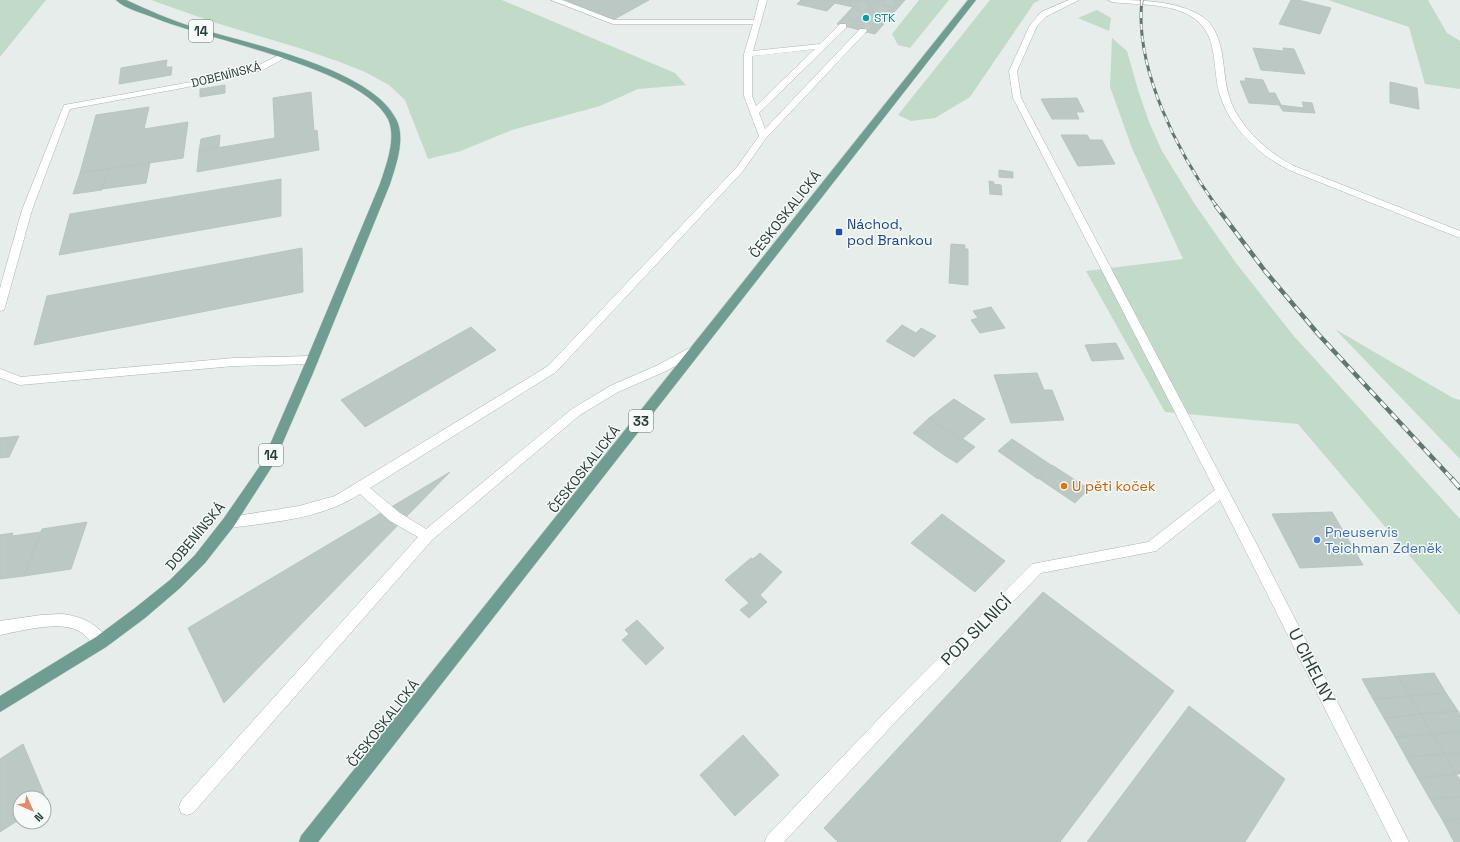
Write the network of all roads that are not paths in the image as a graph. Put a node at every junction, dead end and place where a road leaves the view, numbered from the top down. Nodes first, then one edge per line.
1 (120, 0) edge
2 (555, 0) edge
3 (763, 0) edge
4 (972, 0) edge
5 (1075, 0) edge
6 (1112, 0) edge
7 (757, 22) junction
8 (843, 26) tunnel mouth
9 (863, 31) tunnel mouth
10 (822, 46) junction
11 (748, 54) junction
12 (284, 56) junction
13 (755, 112) junction
14 (763, 136) junction
15 (1460, 234) edge
16 (0, 307) edge
17 (698, 349) junction
18 (312, 360) junction
19 (0, 373) edge
20 (361, 488) junction
21 (1222, 491) junction
22 (229, 522) junction
23 (427, 536) junction
24 (0, 628) edge
25 (101, 642) junction
26 (0, 705) edge
27 (187, 807) dead end
28 (307, 842) edge
29 (773, 842) edge
30 (1401, 842) edge

1 - 12 main road, 14
2 - 7 street
3 - 7 street
4 - 17 main road, ČESKOSKALICKÁ / 33
5 - 21 street, U CIHELNY
6 - 15 street
7 - 11 street
8 - 10 street
9 - 14 street
10 - 11 street
10 - 13 street
11 - 13 street
12 - 16 street, DOBENÍNSKÁ
12 - 18 main road, DOBENÍNSKÁ / 14
13 - 14 street
14 - 20 street
17 - 23 street
17 - 28 main road, ČESKOSKALICKÁ / 33
18 - 19 street
18 - 22 main road, DOBENÍNSKÁ / 14
20 - 22 street
20 - 23 street
21 - 29 street, POD SILNICÍ
21 - 30 street, U CIHELNY
22 - 25 main road, DOBENÍNSKÁ / 14
23 - 27 street
24 - 25 street
25 - 26 main road, DOBENÍNSKÁ / 14

